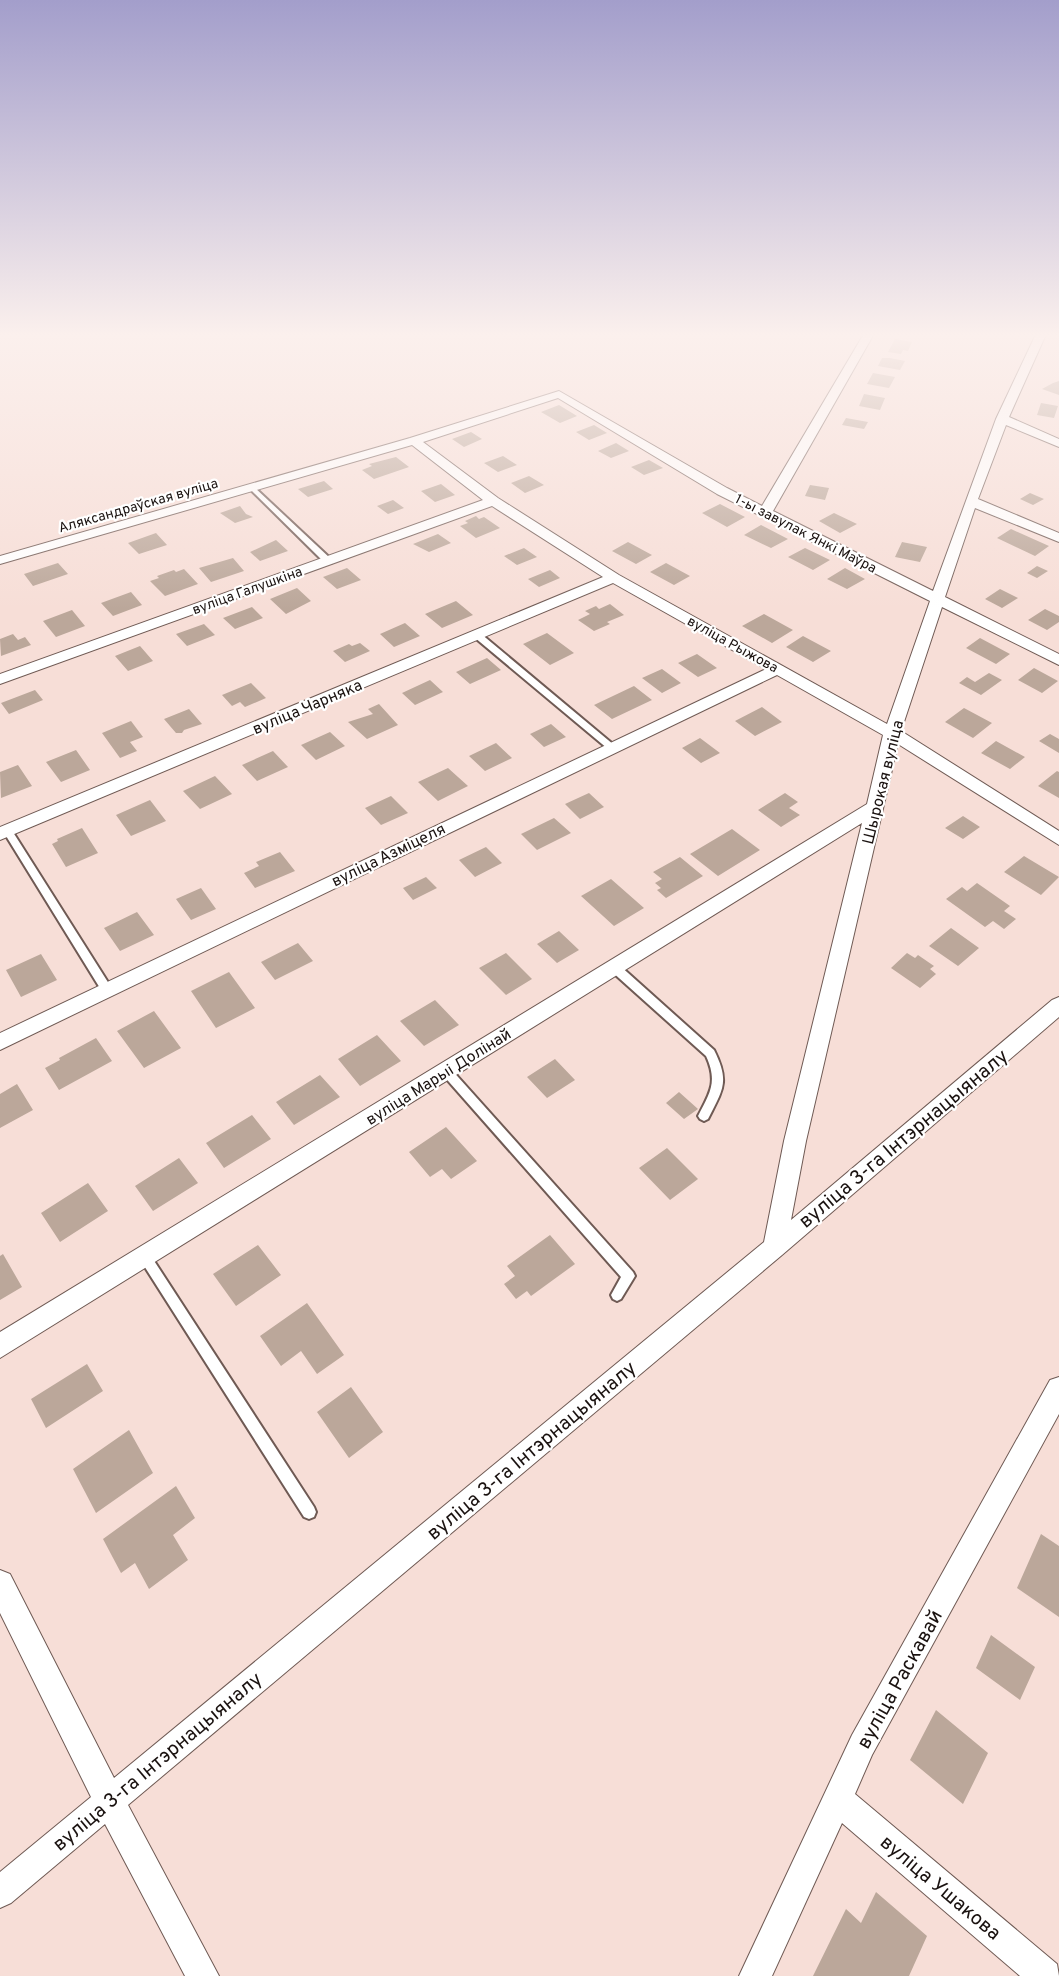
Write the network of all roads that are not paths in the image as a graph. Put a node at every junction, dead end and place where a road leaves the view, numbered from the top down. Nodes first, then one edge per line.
1 (466, 424) edge
2 (610, 424) edge
3 (817, 424) edge
4 (1000, 424) edge
5 (1016, 424) edge
6 (414, 441) junction
7 (1059, 443) edge
8 (251, 488) junction
9 (493, 501) junction
10 (971, 501) junction
11 (765, 513) junction
12 (1059, 538) edge
13 (0, 560) edge
14 (327, 561) junction
15 (614, 578) junction
16 (939, 599) junction
17 (477, 635) junction
18 (1059, 660) edge
19 (778, 669) junction
20 (0, 679) edge
21 (892, 733) junction
22 (611, 747) junction
23 (876, 806) junction
24 (4, 832) edge
25 (1059, 838) edge
26 (614, 967) junction
27 (107, 990) junction
28 (1059, 1005) edge
29 (0, 1042) edge
30 (446, 1071) junction
31 (704, 1116) dead end
32 (774, 1248) junction
33 (145, 1257) junction
34 (617, 1295) dead end
35 (0, 1346) edge
36 (1059, 1389) edge
37 (309, 1512) dead end
38 (0, 1584) edge
39 (837, 1799) junction
40 (109, 1801) junction
41 (0, 1892) edge
42 (203, 1976) edge
43 (755, 1976) edge
44 (1045, 1976) edge

1 - 6 street, Аляксандраўская вуліца
2 - 11 street, 1-ы завулак Янкі Маўра
3 - 11 street
4 - 10 street, Шырокая вуліца
5 - 7 street
6 - 8 street, Аляксандраўская вуліца
6 - 9 street, вуліца Рыжова
8 - 13 street, Аляксандраўская вуліца
8 - 14 lane
9 - 14 street, вуліца Галушкіна
9 - 15 street, вуліца Рыжова
10 - 12 street
10 - 16 street, Шырокая вуліца
11 - 16 street, 1-ы завулак Янкі Маўра
14 - 20 street, вуліца Галушкіна
15 - 17 street, вуліца Чарняка
15 - 19 street, вуліца Рыжова
16 - 18 street, 1-ы завулак Янкі Маўра
16 - 21 street, Шырокая вуліца
17 - 22 lane
17 - 24 street, вуліца Чарняка
19 - 21 street, вуліца Рыжова
19 - 22 street, вуліца Азміцеля
21 - 23 street, Шырокая вуліца
21 - 25 street, вуліца Рыжова
22 - 27 street, вуліца Азміцеля
23 - 26 street, вуліца Марыі Долінай
23 - 32 street, Шырокая вуліца
24 - 27 lane
26 - 30 street, вуліца Марыі Долінай
26 - 31 lane
27 - 29 street, вуліца Азміцеля
28 - 32 street, вуліца 3-га Інтэрнацыяналу
30 - 33 street, вуліца Марыі Долінай
30 - 34 lane
32 - 40 street, вуліца 3-га Інтэрнацыяналу
33 - 35 street, вуліца Марыі Долінай
33 - 37 lane
36 - 39 street, вуліца Раскавай
38 - 40 street
39 - 43 street, вуліца Раскавай
39 - 44 street, вуліца Ушакова
40 - 41 street, вуліца 3-га Інтэрнацыяналу
40 - 42 street

